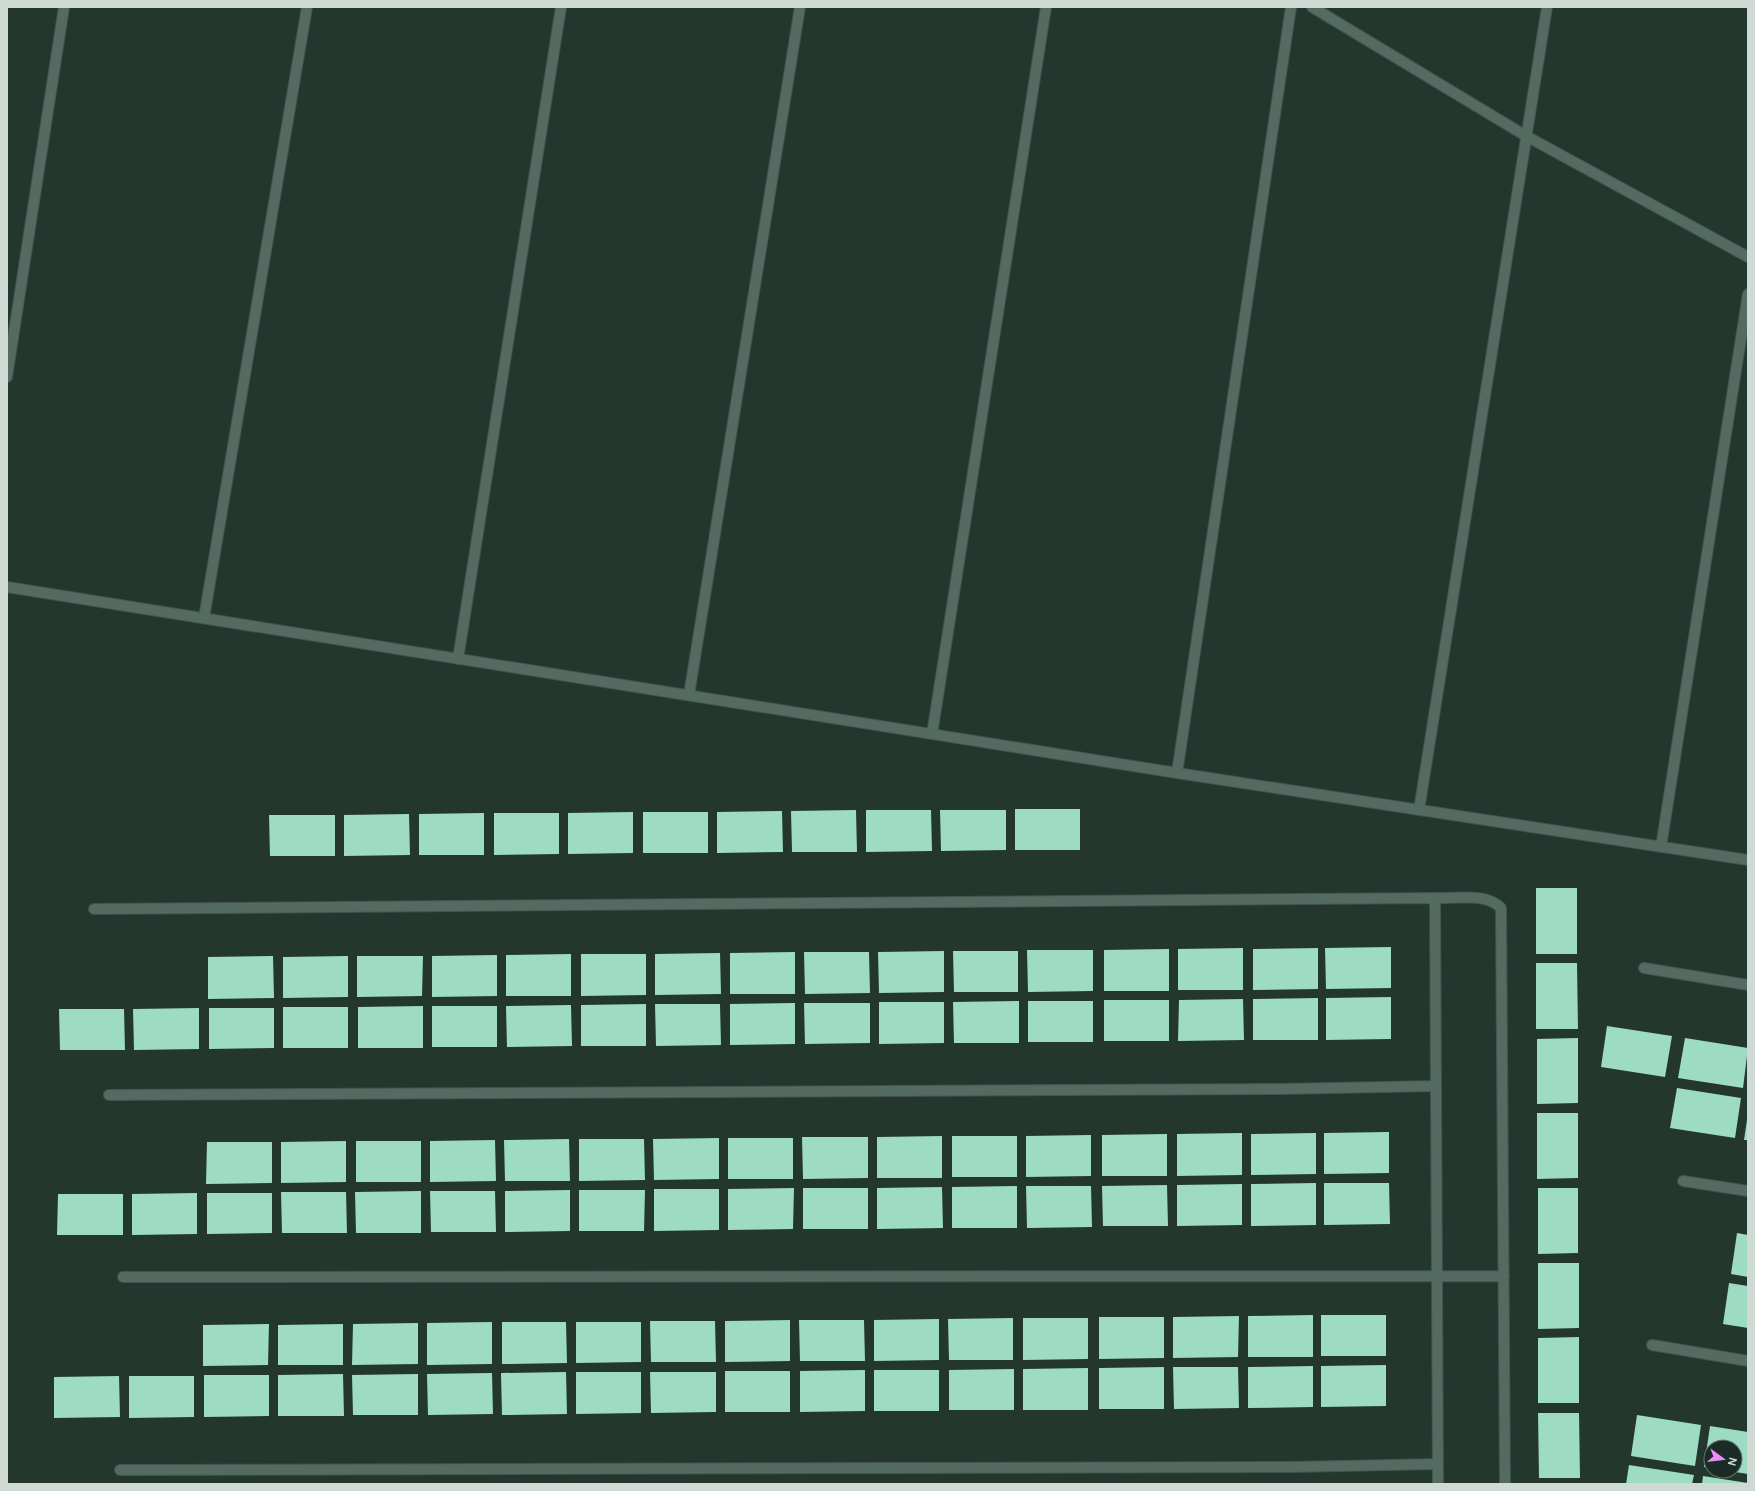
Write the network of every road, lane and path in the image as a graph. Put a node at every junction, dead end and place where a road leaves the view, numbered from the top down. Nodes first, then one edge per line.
1 (64, 7) edge
2 (307, 7) edge
3 (561, 7) edge
4 (800, 7) edge
5 (1046, 7) edge
6 (1291, 7) edge
7 (1312, 7) edge
8 (1547, 7) edge
9 (1526, 136) junction
10 (1748, 257) edge
11 (1748, 294) edge
12 (7, 377) edge
13 (7, 587) edge
14 (204, 618) junction
15 (458, 659) junction
16 (689, 695) junction
17 (932, 734) junction
18 (1176, 773) junction
19 (1419, 810) junction
20 (1661, 847) junction
21 (1748, 860) edge
22 (1435, 898) junction
23 (94, 908) dead end
24 (1644, 968) dead end
25 (1748, 985) edge
26 (1436, 1086) junction
27 (109, 1095) dead end
28 (1683, 1181) dead end
29 (1748, 1191) edge
30 (1437, 1276) junction
31 (1504, 1276) junction
32 (122, 1277) dead end
33 (1652, 1345) dead end
34 (1748, 1361) edge
35 (1438, 1464) junction
36 (120, 1470) dead end
37 (1438, 1484) edge
38 (1505, 1484) edge

1 - 12 street
2 - 14 street
3 - 15 street
4 - 16 street
5 - 17 street
6 - 18 street
7 - 9 street
8 - 9 street
9 - 10 street
9 - 19 street
11 - 20 street
13 - 14 street
14 - 15 street
15 - 16 street
16 - 17 street
17 - 18 street
18 - 19 street
19 - 20 street
20 - 21 street
22 - 23 street
22 - 26 street
22 - 31 street
24 - 25 street
26 - 27 street
26 - 30 street
28 - 29 street
30 - 31 street
30 - 32 street
30 - 35 street
31 - 38 street
33 - 34 street
35 - 36 street
35 - 37 street

